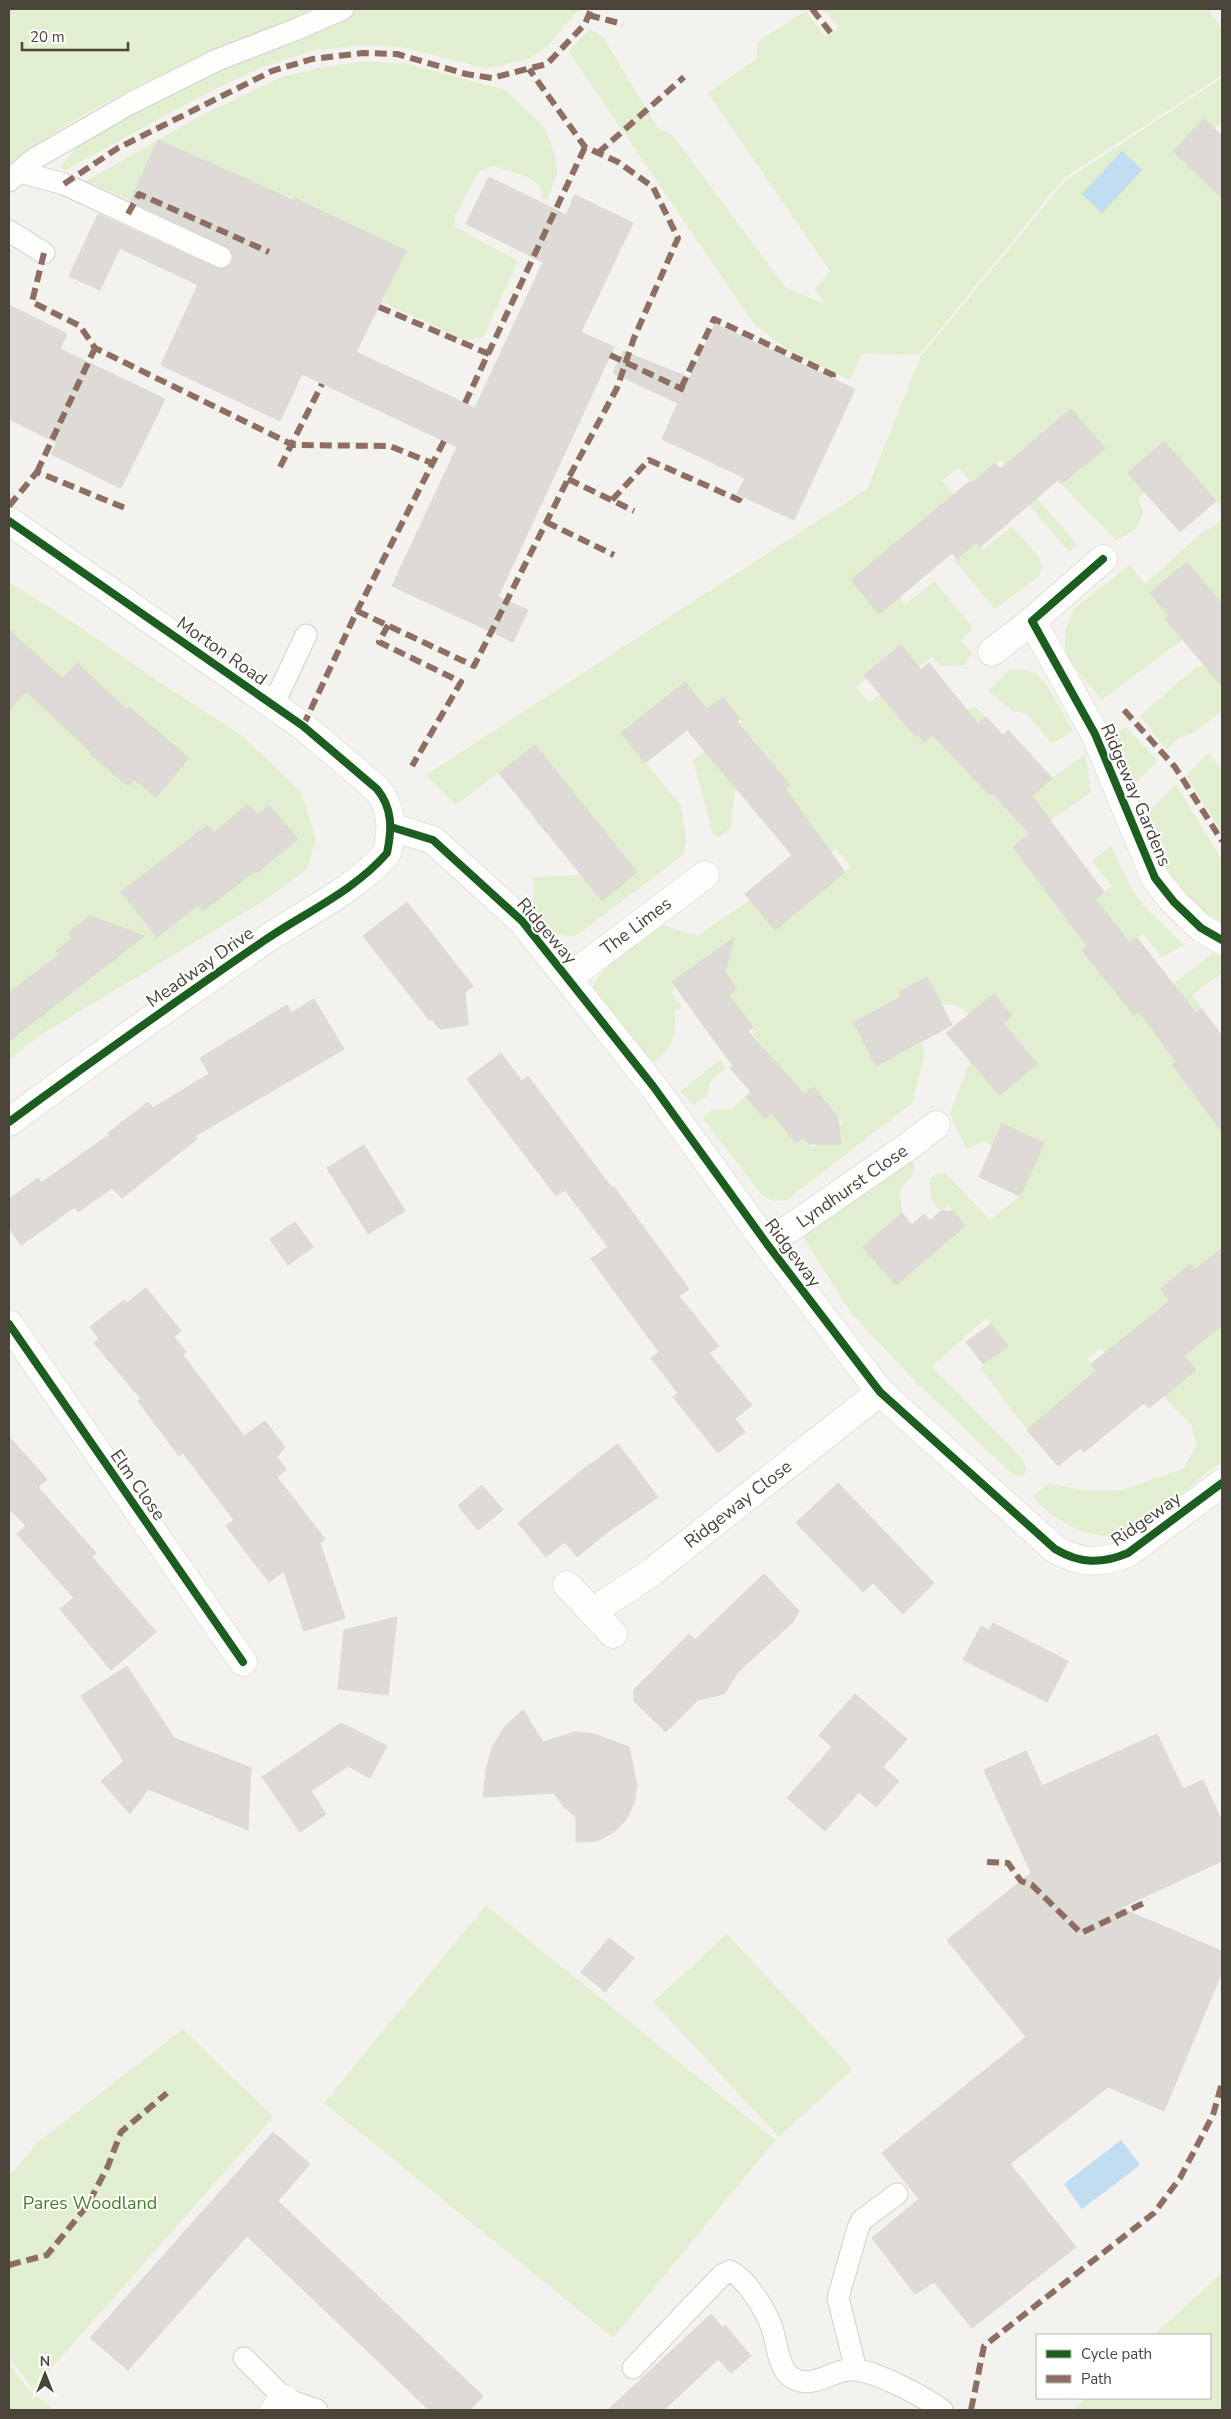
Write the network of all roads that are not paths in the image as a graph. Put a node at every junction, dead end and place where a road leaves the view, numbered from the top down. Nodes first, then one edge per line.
1 (343, 9) edge
2 (14, 176) edge
3 (9, 231) edge
4 (44, 253) dead end
5 (221, 257) dead end
6 (9, 521) edge
7 (1103, 560) dead end
8 (1032, 621) junction
9 (306, 636) dead end
10 (992, 652) dead end
11 (273, 705) junction
12 (391, 827) junction
13 (705, 875) dead end
14 (1222, 940) edge
15 (568, 978) junction
16 (9, 1122) edge
17 (936, 1126) dead end
18 (767, 1244) junction
19 (9, 1324) edge
20 (880, 1392) junction
21 (1222, 1482) edge
22 (567, 1585) dead end
23 (592, 1612) junction
24 (613, 1634) dead end
25 (243, 1662) dead end
26 (897, 2194) dead end
27 (244, 2358) dead end
28 (633, 2368) dead end
29 (856, 2370) junction
30 (279, 2404) edge
31 (317, 2410) edge
32 (942, 2410) edge

1 - 2 lane
2 - 5 lane
3 - 4 lane
6 - 11 street, Morton Road
7 - 8 street
8 - 10 street
8 - 14 street, Ridgeway Gardens
9 - 11 lane
11 - 12 street, Morton Road
12 - 15 street, Ridgeway
12 - 16 street, Meadway Drive
13 - 15 street, The Limes
15 - 18 street, Ridgeway
17 - 18 street, Lyndhurst Close
18 - 20 street, Ridgeway
19 - 25 street, Elm Close
20 - 21 street, Ridgeway
20 - 23 street, Ridgeway Close
22 - 23 street
23 - 24 street
26 - 29 lane
27 - 30 lane
28 - 29 lane
29 - 32 lane
30 - 31 lane

